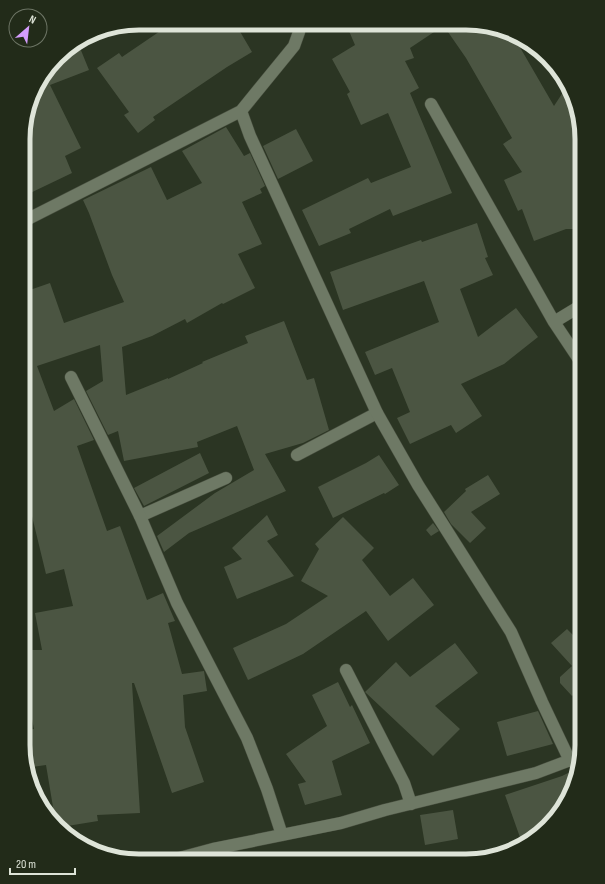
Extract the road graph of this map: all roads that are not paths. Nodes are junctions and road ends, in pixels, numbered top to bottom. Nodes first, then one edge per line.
1 (299, 30) edge
2 (431, 104) dead end
3 (241, 111) junction
4 (30, 218) edge
5 (575, 309) edge
6 (554, 322) junction
7 (575, 354) edge
8 (71, 377) dead end
9 (377, 413) junction
10 (297, 455) dead end
11 (226, 478) dead end
12 (140, 516) junction
13 (346, 670) dead end
14 (574, 757) edge
15 (575, 758) edge
16 (411, 804) junction
17 (282, 835) junction
18 (194, 854) edge

1 - 3 street
2 - 6 street
3 - 4 street
3 - 9 street
5 - 6 street
6 - 7 street
8 - 12 street
9 - 10 street
9 - 14 street
11 - 12 street
12 - 17 street
13 - 16 street
15 - 16 street
16 - 17 street
17 - 18 street

